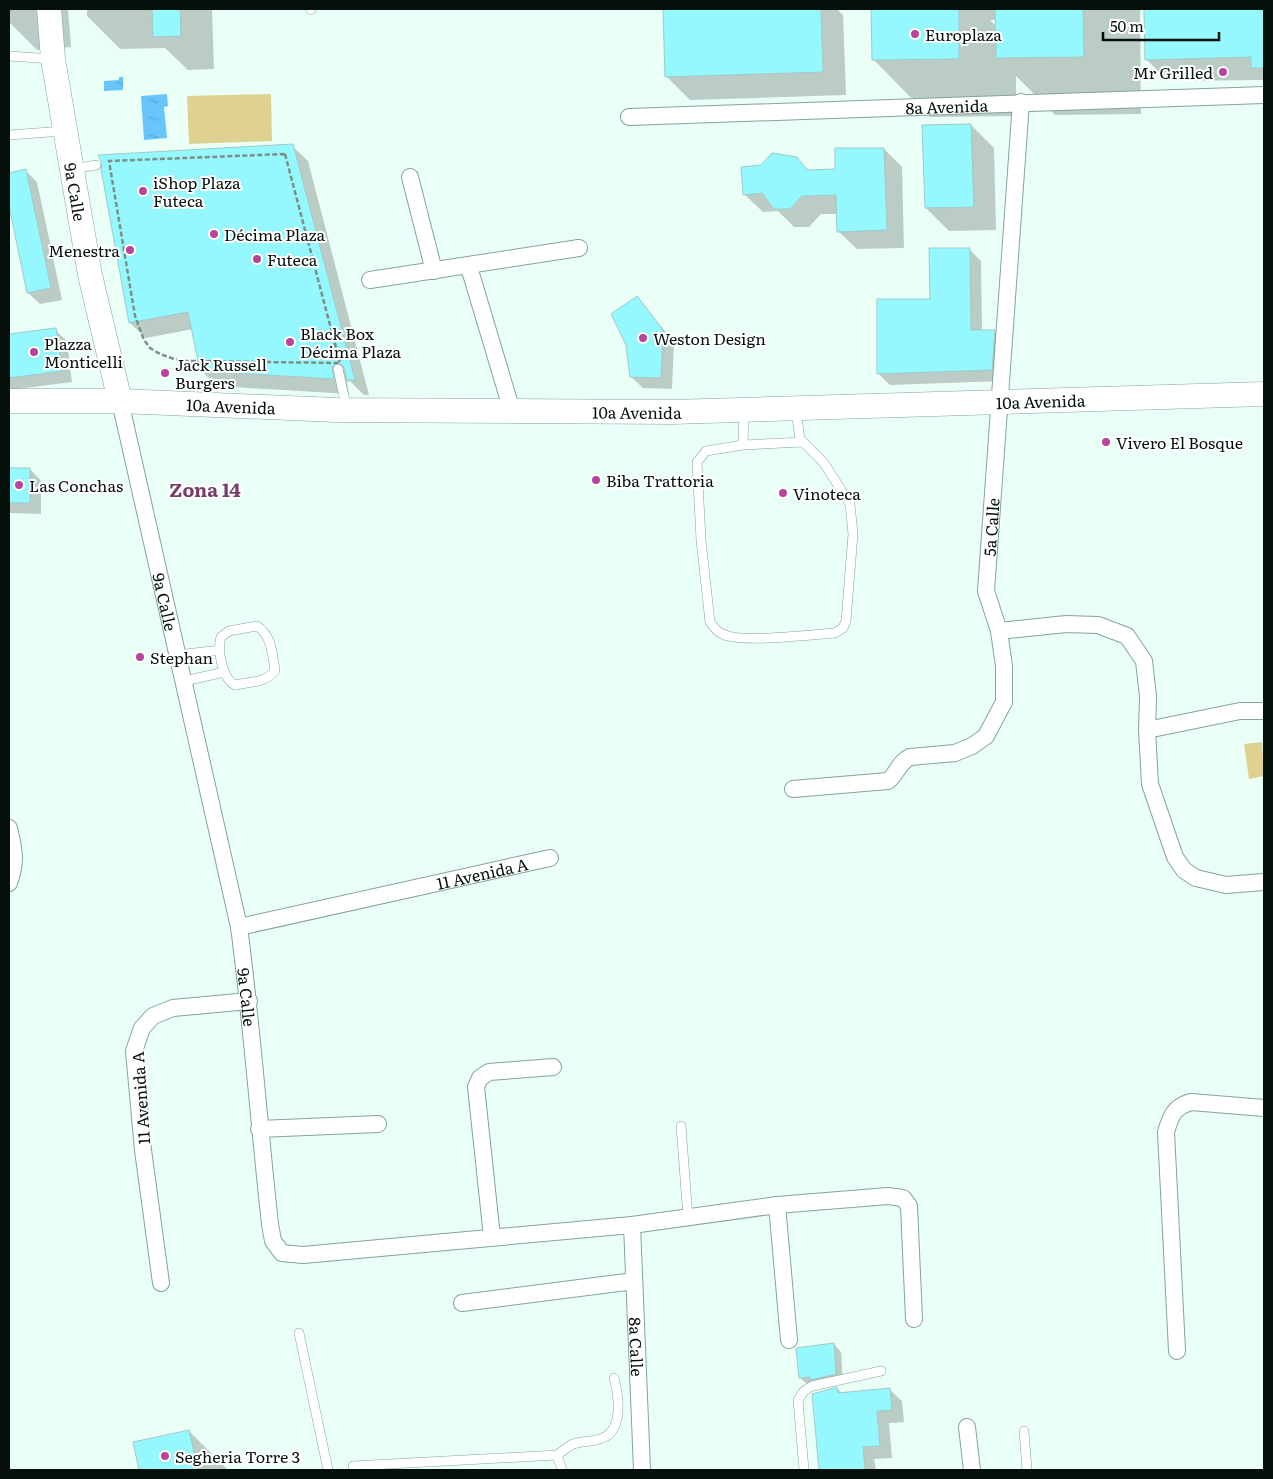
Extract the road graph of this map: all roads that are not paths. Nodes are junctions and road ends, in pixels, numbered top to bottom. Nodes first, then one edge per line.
1 (49, 9) edge
2 (9, 56) edge
3 (53, 59) junction
4 (1264, 95) edge
5 (1022, 102) junction
6 (629, 116) dead end
7 (67, 131) junction
8 (9, 135) edge
9 (96, 165) dead end
10 (73, 169) junction
11 (410, 177) dead end
12 (579, 248) dead end
13 (470, 267) junction
14 (434, 272) junction
15 (370, 280) dead end
16 (338, 369) dead end
17 (1264, 394) edge
18 (9, 401) edge
19 (120, 401) junction
20 (998, 404) junction
21 (796, 409) junction
22 (744, 410) junction
23 (512, 411) junction
24 (341, 414) junction
25 (802, 442) junction
26 (743, 445) junction
27 (999, 631) junction
28 (220, 650) junction
29 (178, 655) junction
30 (225, 672) junction
31 (184, 681) junction
32 (1264, 711) edge
33 (1147, 730) junction
34 (793, 789) dead end
35 (9, 828) edge
36 (550, 858) dead end
37 (1264, 882) edge
38 (9, 883) edge
39 (239, 927) junction
40 (249, 1001) junction
41 (553, 1067) dead end
42 (1264, 1108) edge
43 (378, 1124) dead end
44 (681, 1126) dead end
45 (259, 1129) junction
46 (777, 1205) junction
47 (688, 1218) junction
48 (632, 1225) junction
49 (492, 1237) junction
50 (634, 1281) junction
51 (161, 1283) dead end
52 (462, 1303) dead end
53 (914, 1319) dead end
54 (300, 1333) dead end
55 (790, 1340) dead end
56 (1177, 1351) dead end
57 (881, 1371) dead end
58 (614, 1378) dead end
59 (967, 1427) dead end
60 (1024, 1431) dead end
61 (557, 1455) junction
62 (353, 1466) dead end
63 (418, 1466) edge
64 (328, 1470) edge
65 (562, 1470) edge
66 (642, 1470) edge
67 (804, 1470) edge
68 (972, 1470) edge
69 (1027, 1470) edge

1 - 3 street, 9a Calle
2 - 3 lane
3 - 7 street, 9a Calle
4 - 5 street, 8a Avenida
5 - 6 street, 8a Avenida
5 - 20 street, 5a Calle
7 - 8 lane
7 - 10 street, 9a Calle
9 - 10 lane
10 - 19 street, 9a Calle
11 - 14 street
12 - 13 street
13 - 14 street
13 - 23 street
14 - 15 street
16 - 24 lane
17 - 20 street, 10a Avenida
18 - 19 street, 10a Avenida
19 - 24 street, 10a Avenida
19 - 29 street, 9a Calle
20 - 21 street, 10a Avenida
20 - 27 street, 5a Calle
21 - 22 street, 10a Avenida
21 - 25 lane
22 - 23 street, 10a Avenida
22 - 26 lane
23 - 24 street, 10a Avenida
25 - 26 lane
25 - 26 lane
27 - 33 street
27 - 34 street, 5a Calle
28 - 29 lane
28 - 30 lane
28 - 30 lane
29 - 31 street, 9a Calle
30 - 31 lane
31 - 39 street, 9a Calle
32 - 33 street
33 - 37 street
35 - 38 street
36 - 39 street, 11 Avenida A
39 - 40 street, 9a Calle
40 - 45 street, 9a Calle
40 - 51 street, 11 Avenida A
41 - 49 street
42 - 56 street
43 - 45 street
44 - 47 lane
45 - 49 street, 9a Calle
46 - 47 street
46 - 53 street
46 - 55 street
47 - 48 street
48 - 49 street
48 - 50 street, 8a Calle
50 - 52 street
50 - 66 street, 8a Calle
54 - 64 lane
57 - 67 lane
58 - 61 lane
59 - 68 street
60 - 69 lane
61 - 63 lane
61 - 65 lane
62 - 63 lane

